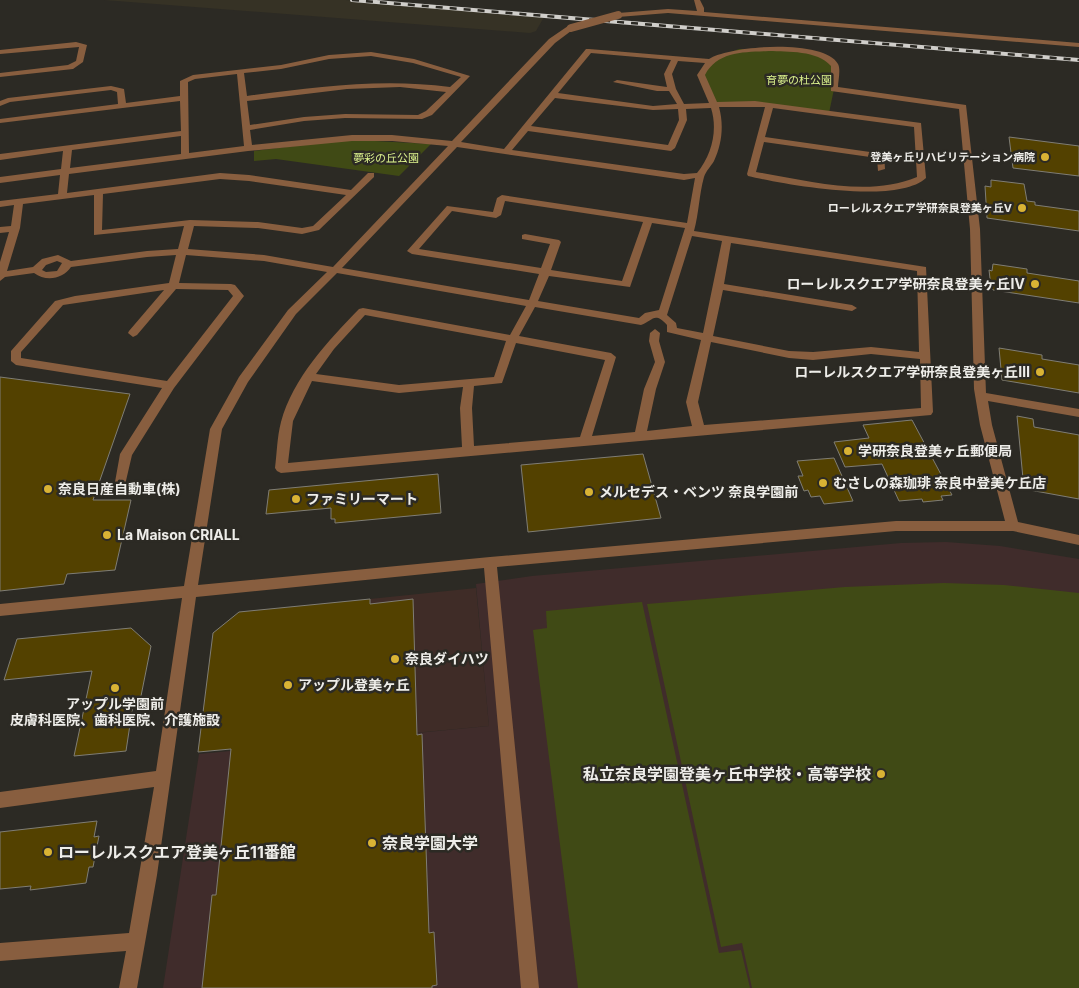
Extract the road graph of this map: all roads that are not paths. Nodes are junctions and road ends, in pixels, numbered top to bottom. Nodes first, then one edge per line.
1 (697, 0) edge
2 (700, 14) junction
3 (1079, 45) edge
4 (0, 52) edge
5 (676, 58) junction
6 (710, 61) junction
7 (240, 71) junction
8 (0, 75) edge
9 (617, 82) dead end
10 (672, 89) junction
11 (452, 90) junction
12 (552, 95) junction
13 (184, 98) junction
14 (242, 99) junction
15 (0, 104) edge
16 (122, 105) junction
17 (714, 105) junction
18 (769, 106) junction
19 (682, 107) junction
20 (0, 121) edge
21 (246, 128) junction
22 (524, 128) junction
23 (185, 133) junction
24 (761, 139) junction
25 (454, 144) junction
26 (68, 148) junction
27 (248, 148) junction
28 (506, 152) junction
29 (185, 156) junction
30 (0, 157) edge
31 (881, 169) dead end
32 (65, 172) junction
33 (371, 175) dead end
34 (700, 175) junction
35 (0, 180) edge
36 (99, 191) junction
37 (353, 193) junction
38 (62, 196) junction
39 (19, 202) junction
40 (0, 204) edge
41 (648, 220) junction
42 (190, 223) junction
43 (15, 228) junction
44 (689, 229) junction
45 (0, 230) edge
46 (526, 237) dead end
47 (726, 239) junction
48 (182, 252) junction
49 (68, 264) junction
50 (37, 270) junction
51 (335, 270) junction
52 (545, 272) junction
53 (1, 276) edge
54 (173, 286) junction
55 (719, 286) junction
56 (533, 302) junction
57 (852, 308) dead end
58 (661, 314) junction
59 (641, 322) junction
60 (671, 330) junction
61 (133, 333) dead end
62 (655, 333) junction
63 (707, 336) junction
64 (512, 340) junction
65 (924, 356) junction
66 (308, 377) junction
67 (468, 383) junction
68 (170, 385) junction
69 (981, 396) junction
70 (1079, 413) edge
71 (700, 430) junction
72 (640, 436) junction
73 (585, 441) junction
74 (468, 451) junction
75 (120, 482) dead end
76 (1013, 526) junction
77 (1079, 540) edge
78 (490, 562) junction
79 (190, 591) junction
80 (0, 610) edge
81 (163, 778) junction
82 (0, 800) edge
83 (137, 941) junction
84 (0, 952) edge
85 (128, 988) edge
86 (530, 988) edge

1 - 2 street
2 - 3 street
2 - 25 street, bridge
4 - 8 street
5 - 6 street
5 - 10 street
5 - 12 street
6 - 17 street
6 - 69 street
7 - 11 street
7 - 13 street
7 - 14 street
9 - 10 street
10 - 19 street
11 - 14 street
11 - 21 street
12 - 19 street
12 - 22 street
13 - 16 street
13 - 23 street
14 - 21 street
15 - 16 street
16 - 20 street
17 - 18 street
17 - 19 street
17 - 34 street
18 - 24 street
18 - 24 street
19 - 22 street
21 - 27 street
22 - 28 street
23 - 26 street
23 - 29 street
24 - 31 street
25 - 27 street
25 - 28 street
25 - 51 street
26 - 30 street
26 - 32 street
27 - 29 street
28 - 34 street
29 - 32 street
32 - 35 street
32 - 38 street
33 - 37 street
34 - 44 street
36 - 37 street
36 - 38 street
36 - 42 street
37 - 42 street
38 - 39 street
39 - 40 street
39 - 43 street
41 - 44 street
41 - 52 street
41 - 52 street
42 - 48 street
43 - 45 street
43 - 53 street
44 - 47 street
44 - 58 street
46 - 52 street
47 - 55 street
47 - 65 street
48 - 49 street
48 - 51 street
48 - 54 street
49 - 50 street
49 - 50 street
50 - 53 street
51 - 56 street
51 - 79 street
52 - 56 street
54 - 61 street
54 - 68 street
54 - 68 street
55 - 57 street
55 - 63 street
56 - 59 street
56 - 64 street
58 - 59 street
58 - 60 street
59 - 62 street
60 - 62 street
60 - 63 street
62 - 72 street
63 - 65 street
63 - 71 street
64 - 66 street
64 - 67 street
64 - 73 street
65 - 71 street
66 - 67 street
66 - 74 street
67 - 74 street
68 - 75 street
69 - 70 street
69 - 76 street
71 - 72 street
72 - 73 street
73 - 74 street
76 - 77 street
76 - 78 street
78 - 79 street
78 - 86 street
79 - 80 street
79 - 81 street
81 - 82 street
81 - 83 street
83 - 84 street
83 - 85 street

